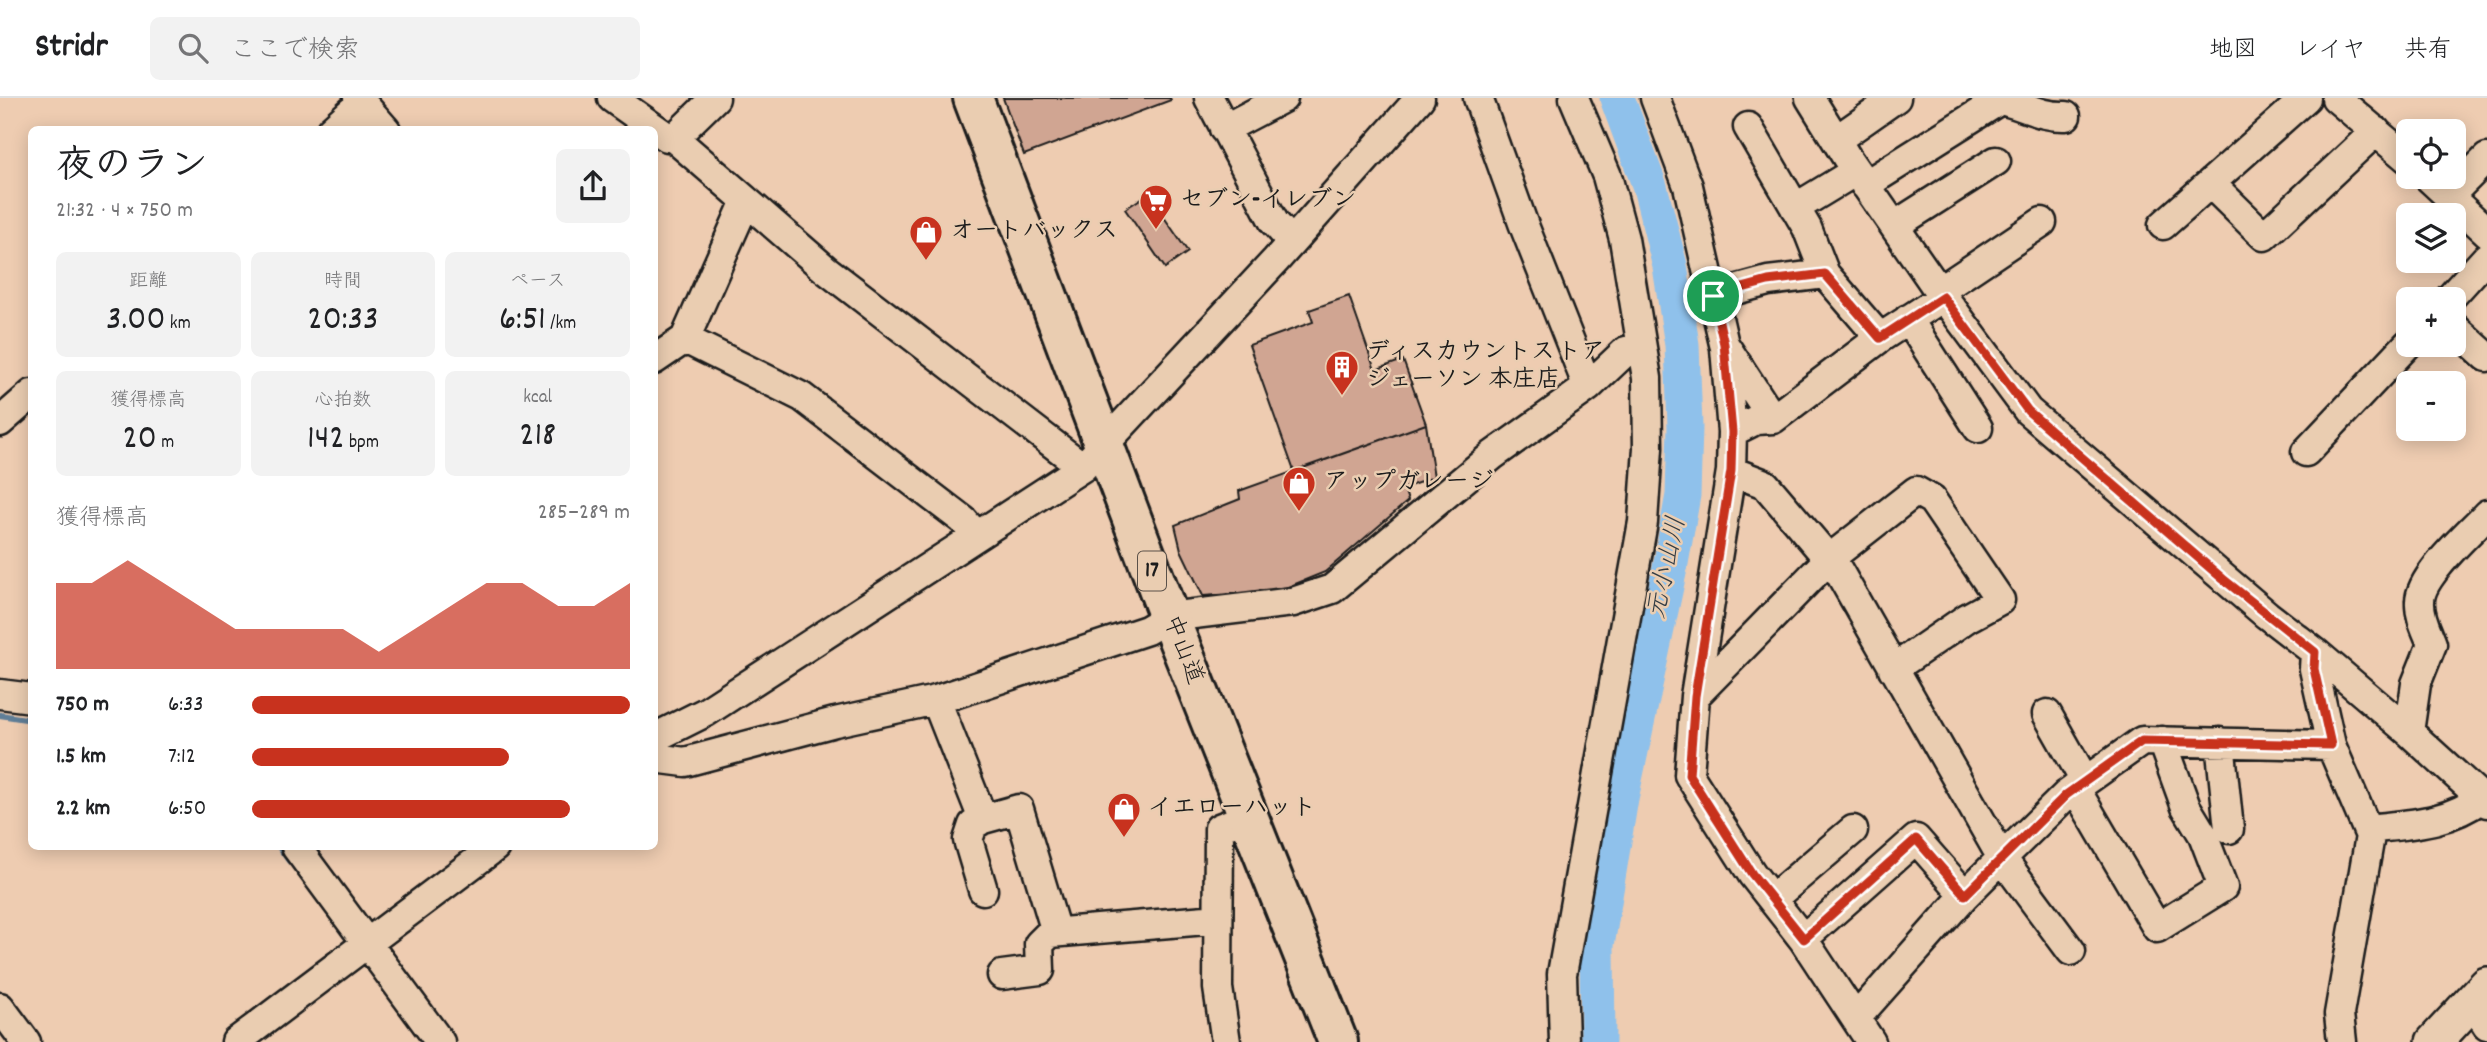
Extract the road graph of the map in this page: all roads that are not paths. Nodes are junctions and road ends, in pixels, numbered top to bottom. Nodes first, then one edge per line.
1 (611, 98) edge
2 (715, 98) edge
3 (973, 98) edge
4 (1209, 98) edge
5 (1283, 98) edge
6 (1420, 98) edge
7 (1478, 98) edge
8 (1574, 98) edge
9 (1655, 98) edge
10 (1810, 98) edge
11 (1896, 98) edge
12 (2306, 98) edge
13 (2336, 98) edge
14 (360, 100) edge
15 (2066, 116) dead end
16 (335, 126) edge
17 (383, 126) edge
18 (651, 126) edge
19 (1748, 127) dead end
20 (1224, 129) junction
21 (658, 131) edge
22 (2375, 131) junction
23 (674, 138) junction
24 (1836, 140) junction
25 (2396, 149) edge
26 (2487, 158) edge
27 (1996, 161) dead end
28 (1861, 178) junction
29 (2210, 183) junction
30 (2441, 189) edge
31 (2449, 196) junction
32 (746, 201) junction
33 (1795, 208) junction
34 (2042, 222) dead end
35 (2163, 225) dead end
36 (1894, 226) junction
37 (2487, 232) edge
38 (1292, 242) junction
39 (2487, 257) edge
40 (1825, 274) junction
41 (2460, 287) edge
42 (1941, 294) junction
43 (1713, 296) junction
44 (1908, 319) junction
45 (1880, 338) junction
46 (2466, 338) edge
47 (685, 339) junction
48 (1724, 344) junction
49 (1642, 349) junction
50 (658, 357) edge
51 (2396, 357) edge
52 (2487, 358) edge
53 (1588, 387) junction
54 (28, 398) edge
55 (1773, 419) junction
56 (0, 422) edge
57 (1978, 428) dead end
58 (1732, 432) junction
59 (2306, 452) dead end
60 (1094, 457) junction
61 (1731, 471) junction
62 (2487, 514) edge
63 (976, 535) junction
64 (1829, 559) junction
65 (1169, 617) junction
66 (2315, 652) junction
67 (1893, 669) junction
68 (0, 694) edge
69 (1695, 696) junction
70 (28, 698) edge
71 (936, 700) junction
72 (2048, 714) dead end
73 (2409, 732) junction
74 (658, 736) edge
75 (2162, 741) junction
76 (2220, 742) junction
77 (2331, 745) junction
78 (658, 759) edge
79 (2080, 785) junction
80 (2484, 801) edge
81 (1248, 817) junction
82 (983, 818) junction
83 (2229, 829) dead end
84 (1853, 830) dead end
85 (2367, 830) junction
86 (298, 850) edge
87 (491, 850) edge
88 (2002, 858) junction
89 (983, 890) dead end
90 (1965, 895) junction
91 (1772, 899) junction
92 (1218, 919) junction
93 (1056, 932) junction
94 (1804, 939) junction
95 (367, 943) junction
96 (2071, 951) dead end
97 (1002, 975) dead end
98 (2482, 1003) edge
99 (0, 1007) edge
100 (1857, 1017) junction
101 (26, 1042) edge
102 (236, 1042) edge
103 (440, 1042) edge
104 (1226, 1042) edge
105 (1338, 1042) edge
106 (1564, 1042) edge
107 (1871, 1042) edge
108 (2342, 1042) edge
109 (2434, 1042) edge

1 - 18 street
2 - 23 street
3 - 60 highway, 中山道 / 17
4 - 20 street
5 - 20 street
6 - 38 street
7 - 53 street
8 - 49 street
9 - 43 street
10 - 24 street
11 - 24 street
12 - 29 street
13 - 22 street
14 - 16 street
14 - 17 street
15 - 28 street
19 - 33 street
20 - 38 street
21 - 23 street
22 - 25 street
22 - 29 street
23 - 32 street
24 - 28 street
26 - 31 street
27 - 36 street
28 - 33 street
28 - 36 street
29 - 35 street
30 - 31 street
31 - 37 street
32 - 47 street
32 - 60 street
33 - 40 street
34 - 42 street
36 - 42 street
38 - 60 street
39 - 41 street
40 - 43 street
40 - 45 street
42 - 44 street
42 - 66 street
43 - 48 street
44 - 45 street
44 - 57 street
45 - 55 street
46 - 52 street
47 - 50 street
47 - 63 street
48 - 55 street
48 - 58 street
49 - 53 street
49 - 106 street
51 - 59 street
53 - 65 street
54 - 56 street
55 - 58 street
58 - 61 street
60 - 63 street
60 - 65 highway, 中山道 / 17
61 - 64 street
61 - 69 street
62 - 73 street
63 - 74 street
64 - 67 street
64 - 67 street
64 - 69 street
65 - 71 street
65 - 81 highway, 中山道 / 17
66 - 73 street
66 - 77 street
67 - 88 street
68 - 70 street
69 - 91 street
71 - 78 street
71 - 82 street
72 - 79 street
73 - 80 street
75 - 76 street
75 - 79 street
75 - 79 street
76 - 77 street
76 - 83 street
77 - 85 street
79 - 88 street
80 - 85 street
81 - 92 street
81 - 105 highway, 中山道 / 17
82 - 89 street
82 - 93 street
84 - 91 street
85 - 108 street
86 - 95 street
87 - 95 street
88 - 90 street
88 - 96 street
90 - 94 street
90 - 100 street
91 - 94 street
92 - 93 street
92 - 104 street
93 - 97 street
94 - 100 street
95 - 102 street
95 - 103 street
98 - 109 main road
99 - 101 street
100 - 107 street

